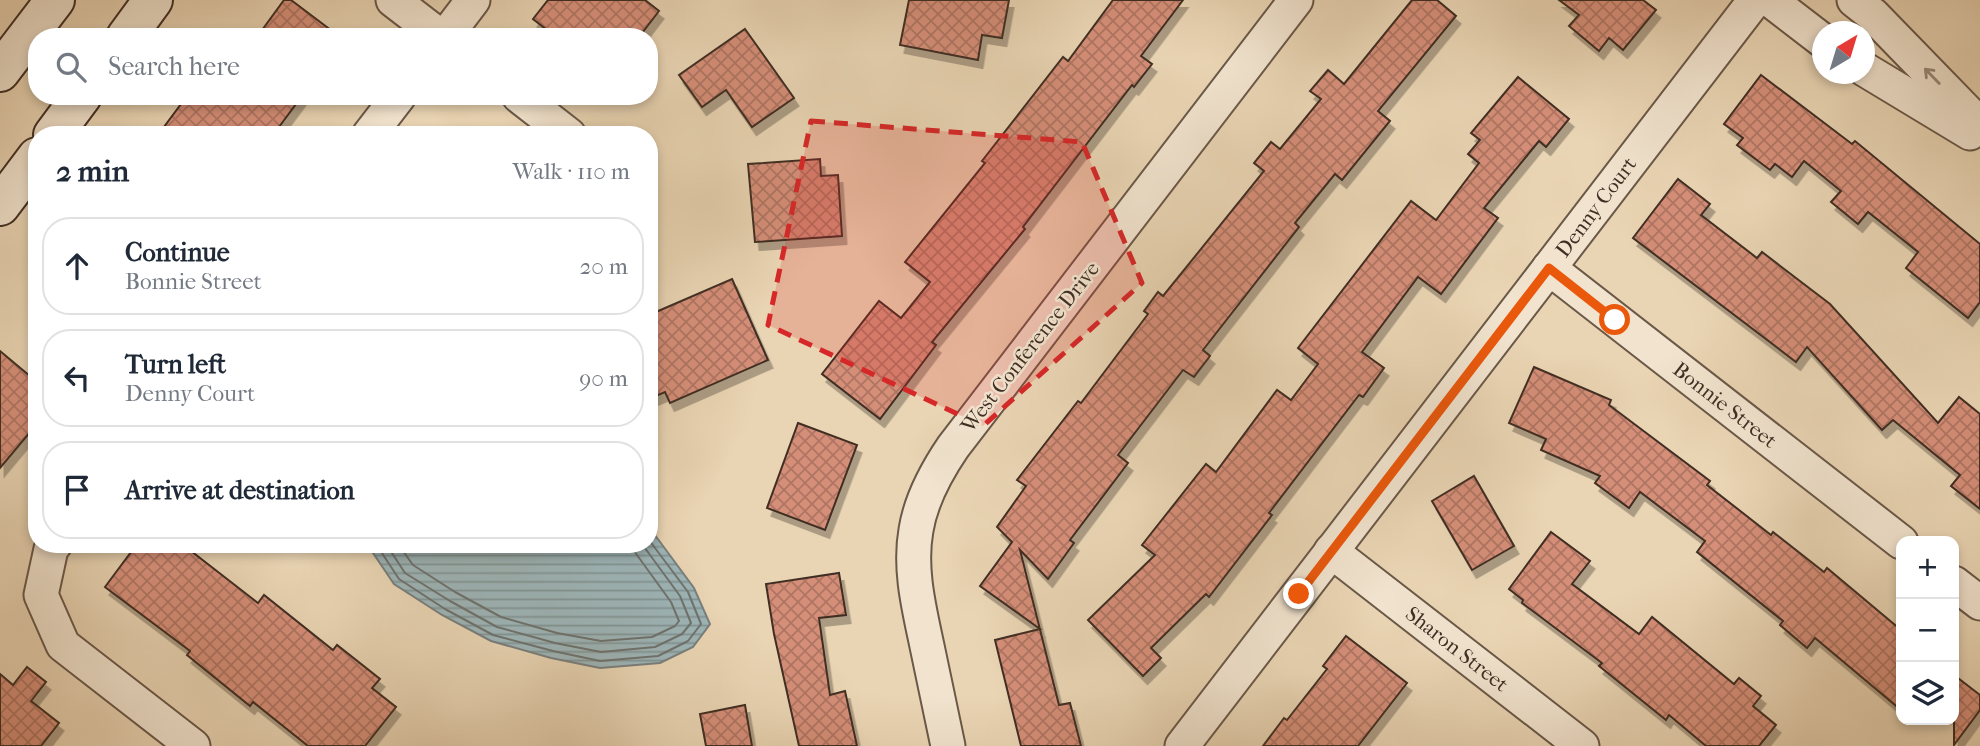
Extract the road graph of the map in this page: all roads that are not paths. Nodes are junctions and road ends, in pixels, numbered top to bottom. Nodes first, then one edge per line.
1 (55, 0) edge
2 (153, 0) edge
3 (393, 0) edge
4 (473, 0) edge
5 (1296, 0) edge
6 (1755, 0) edge
7 (1770, 0) edge
8 (1854, 0) edge
9 (34, 28) edge
10 (133, 28) edge
11 (431, 28) edge
12 (450, 28) edge
13 (1812, 32) edge
14 (28, 35) edge
15 (0, 72) edge
16 (1875, 76) edge
17 (75, 105) edge
18 (392, 105) edge
19 (531, 105) edge
20 (1980, 125) edge
21 (60, 126) edge
22 (376, 126) edge
23 (557, 126) edge
24 (1980, 138) edge
25 (28, 169) edge
26 (0, 206) edge
27 (1549, 268) junction
28 (1896, 538) edge
29 (1331, 551) junction
30 (50, 553) edge
31 (1959, 587) edge
32 (1980, 603) edge
33 (192, 746) edge
34 (947, 746) edge
35 (1182, 746) edge
36 (1582, 746) edge

1 - 9 main road
2 - 10 main road
3 - 11 street
4 - 12 street
5 - 34 street, West Conference Drive
6 - 27 street, Denny Court
7 - 13 street
20 -> 8 street
14 - 15 main road
16 - 24 street
17 - 21 main road
18 - 22 street
19 - 23 street
25 - 26 main road
27 - 28 street, Bonnie Street
27 - 29 street, Denny Court
29 - 35 street, Denny Court
29 - 36 street, Sharon Street
30 - 33 street
31 - 32 street

